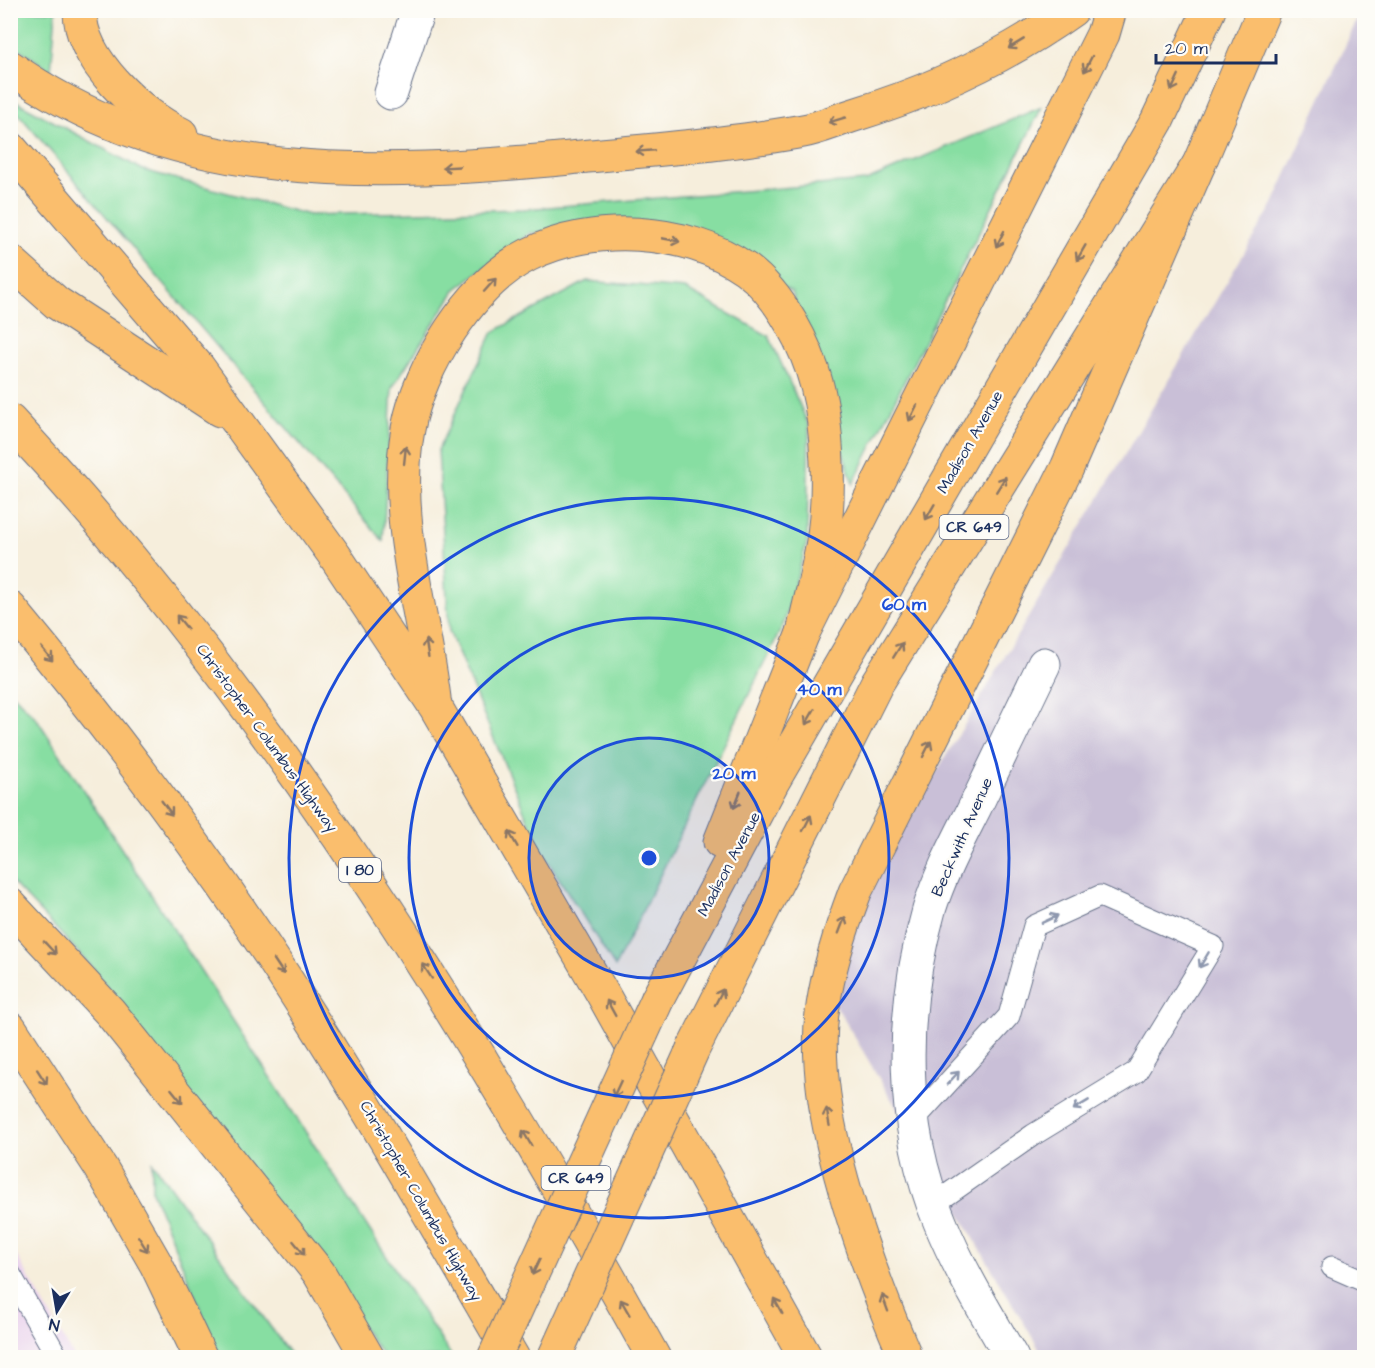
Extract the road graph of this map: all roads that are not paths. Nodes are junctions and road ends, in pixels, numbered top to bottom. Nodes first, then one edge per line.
1 (80, 10) edge
2 (418, 10) edge
3 (1110, 10) edge
4 (1209, 10) edge
5 (1264, 10) edge
6 (1069, 12) edge
7 (10, 67) edge
8 (391, 93) dead end
9 (10, 148) edge
10 (221, 153) junction
11 (1199, 164) junction
12 (10, 261) edge
13 (10, 421) edge
14 (237, 421) junction
15 (10, 608) edge
16 (803, 633) junction
17 (1044, 664) dead end
18 (435, 706) junction
19 (10, 905) edge
20 (658, 998) junction
21 (10, 1028) edge
22 (913, 1121) junction
23 (934, 1204) junction
24 (1332, 1267) dead end
25 (10, 1274) edge
26 (1365, 1281) edge
27 (58, 1358) edge
28 (201, 1358) edge
29 (368, 1358) edge
30 (494, 1358) edge
31 (513, 1358) edge
32 (554, 1358) edge
33 (654, 1358) edge
34 (806, 1358) edge
35 (906, 1358) edge
36 (1012, 1358) edge

1 - 10 main road
2 - 8 street
3 -> 16 main road
4 -> 20 main road, Madison Avenue / CR 649
5 - 11 main road, CR 649
6 -> 10 main road
7 - 10 main road
9 - 14 main road
32 -> 11 main road, CR 649, bridge
35 -> 11 main road
12 - 14 main road
33 -> 13 main road, Christopher Columbus Highway / I 80
14 - 18 main road
15 -> 31 main road, Christopher Columbus Highway
18 -> 16 main road
16 -> 20 main road
17 - 22 street, Beckwith Avenue
34 -> 18 main road
19 -> 29 main road
20 -> 30 main road, Madison Avenue / CR 649, bridge
21 -> 28 main road
22 - 23 street, Beckwith Avenue
22 -> 23 lane
23 - 36 street, Beckwith Avenue
24 - 26 lane
25 - 27 lane

